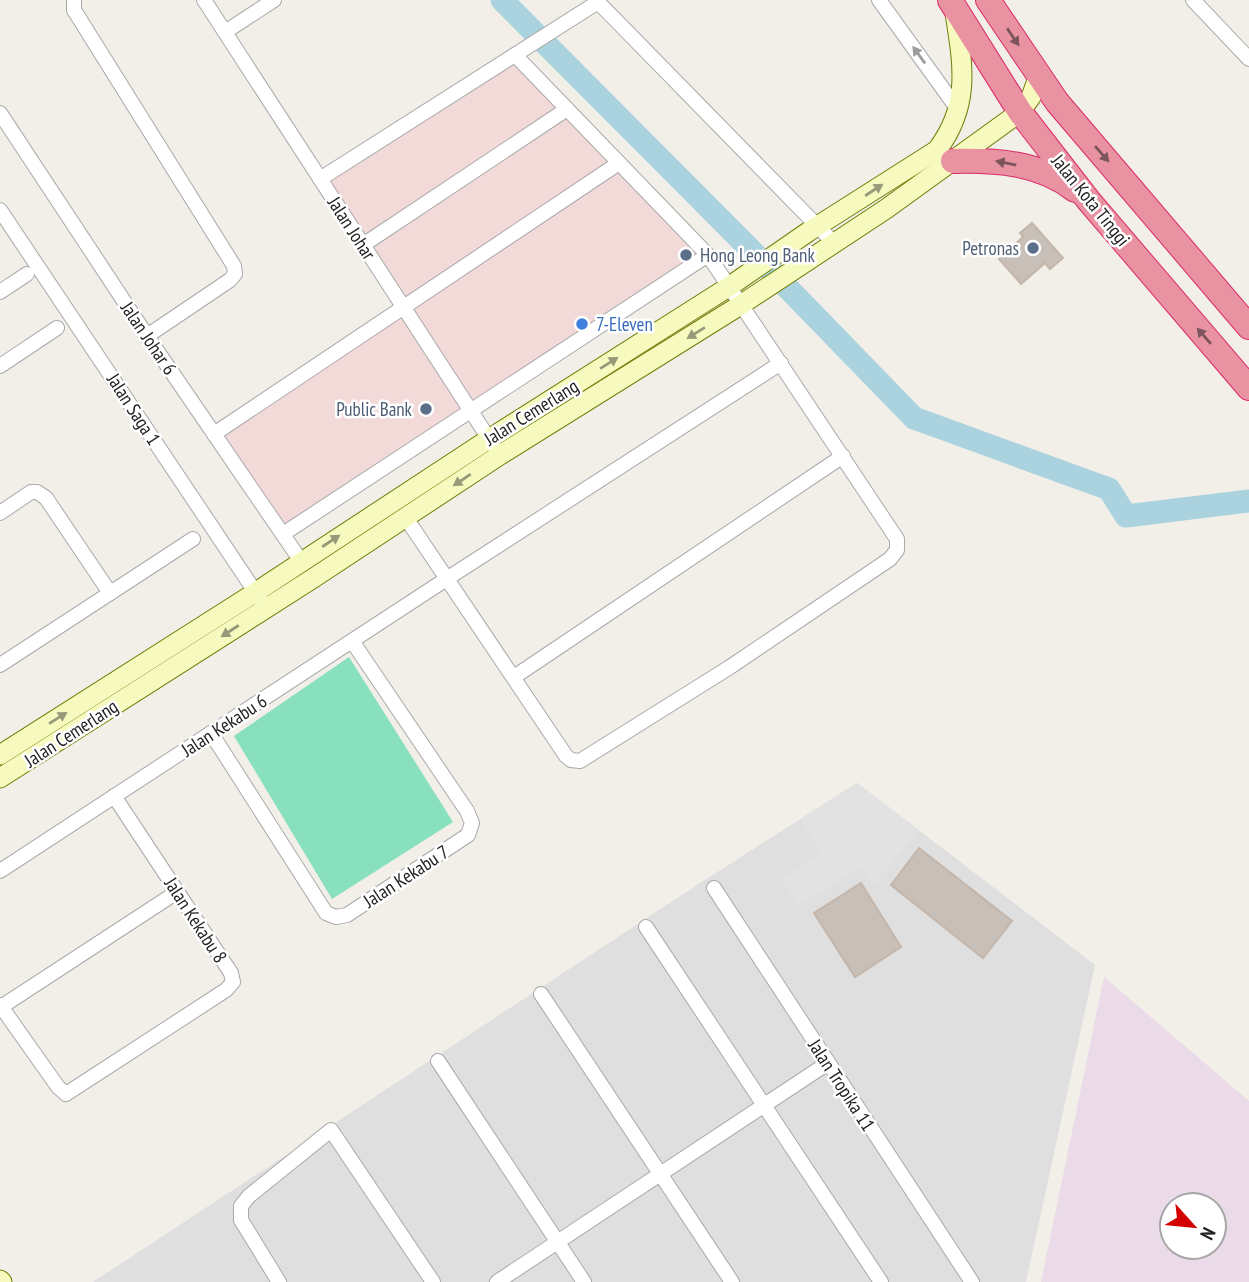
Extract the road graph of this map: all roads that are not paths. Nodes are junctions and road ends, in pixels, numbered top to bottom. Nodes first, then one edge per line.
1 (74, 0) edge
2 (204, 0) edge
3 (274, 0) edge
4 (879, 0) edge
5 (988, 0) edge
6 (1193, 0) edge
7 (597, 1) edge
8 (953, 4) edge
9 (225, 32) junction
10 (520, 52) junction
11 (1249, 60) edge
12 (1039, 75) junction
13 (567, 109) junction
14 (959, 110) junction
15 (1020, 112) junction
16 (0, 113) edge
17 (953, 161) junction
18 (619, 163) junction
19 (320, 179) junction
20 (1089, 201) junction
21 (0, 210) edge
22 (812, 230) junction
23 (363, 245) junction
24 (828, 247) junction
25 (708, 255) junction
26 (27, 274) dead end
27 (735, 283) junction
28 (0, 292) edge
29 (748, 301) junction
30 (405, 309) junction
31 (1249, 327) edge
32 (57, 328) dead end
33 (147, 336) junction
34 (781, 363) junction
35 (0, 366) edge
36 (1249, 388) edge
37 (471, 411) junction
38 (214, 434) junction
39 (495, 447) junction
40 (843, 456) junction
41 (0, 513) edge
42 (406, 518) junction
43 (283, 534) junction
44 (193, 539) dead end
45 (301, 561) junction
46 (448, 578) junction
47 (110, 593) junction
48 (261, 600) junction
49 (352, 641) junction
50 (0, 665) edge
51 (514, 677) junction
52 (211, 733) junction
53 (0, 755) edge
54 (0, 778) edge
55 (114, 796) junction
56 (0, 871) edge
57 (714, 888) dead end
58 (177, 892) junction
59 (646, 927) dead end
60 (541, 994) dead end
61 (1, 1006) edge
62 (438, 1061) dead end
63 (828, 1063) junction
64 (764, 1105) junction
65 (660, 1174) junction
66 (558, 1242) junction
67 (279, 1282) edge
68 (432, 1282) edge
69 (497, 1282) edge
70 (584, 1282) edge
71 (732, 1282) edge
72 (881, 1282) edge
73 (972, 1282) edge

1 - 33 street
2 - 9 street, Jalan Johar
3 - 9 street
14 -> 4 street
5 -> 12 highway, Jalan Kota Tinggi
6 - 11 street
7 - 10 street
7 - 22 street
8 - 14 main road, Jalan Cemerlang
8 - 15 highway, Jalan Kota Tinggi
9 - 19 street, Jalan Johar
10 - 13 street
10 - 19 street
12 - 15 main road, Jalan Cemerlang
12 -> 31 highway, Jalan Kota Tinggi
13 - 18 street
13 - 23 street
22 -> 14 main road, Jalan Cemerlang
15 - 17 main road, Jalan Cemerlang
15 - 20 highway, Jalan Kota Tinggi
16 - 33 street, Jalan Johar 6
20 -> 17 highway
17 - 24 main road, Jalan Cemerlang
18 - 25 street
18 - 30 street
19 - 23 street, Jalan Johar
36 -> 20 highway, Jalan Kota Tinggi
21 - 48 street, Jalan Saga 1
22 - 24 street
22 - 27 main road, Jalan Cemerlang
23 - 30 street, Jalan Johar
24 - 29 main road, Jalan Cemerlang
25 - 27 street
25 - 37 street
26 - 28 street
27 - 29 street
39 -> 27 main road, Jalan Cemerlang
29 - 34 street
29 -> 39 main road, Jalan Cemerlang
30 - 37 street, Jalan Johar
30 - 38 street
32 - 35 street
33 - 38 street, Jalan Johar 6
34 - 40 street
34 - 46 street, Jalan Kekabu 6
37 - 39 street, Jalan Johar
37 - 43 street
38 - 43 street, Jalan Johar 6
39 -> 42 main road, Jalan Cemerlang
45 -> 39 main road, Jalan Cemerlang
40 - 51 street
40 - 51 street
41 - 47 street
42 - 46 street
42 - 48 main road, Jalan Cemerlang
43 - 45 street, Jalan Johar 6
44 - 47 street
45 - 48 main road, Jalan Cemerlang
46 - 49 street, Jalan Kekabu 6
46 - 51 street
47 - 50 street
53 -> 48 main road, Jalan Cemerlang
48 -> 54 main road, Jalan Cemerlang
49 - 52 street, Jalan Kekabu 6
49 - 52 street, Jalan Kekabu 7
52 - 55 street, Jalan Kekabu 6
55 - 56 street, Jalan Kekabu 6
55 - 58 street, Jalan Kekabu 8
57 - 63 street, Jalan Tropika 11
58 - 61 street
58 - 61 street, Jalan Kekabu 8
59 - 64 street
60 - 65 street
62 - 66 street
63 - 64 street
63 - 73 street, Jalan Tropika 11
64 - 65 street
64 - 72 street
65 - 66 street
65 - 71 street
66 - 69 street
66 - 70 street
67 - 68 street

